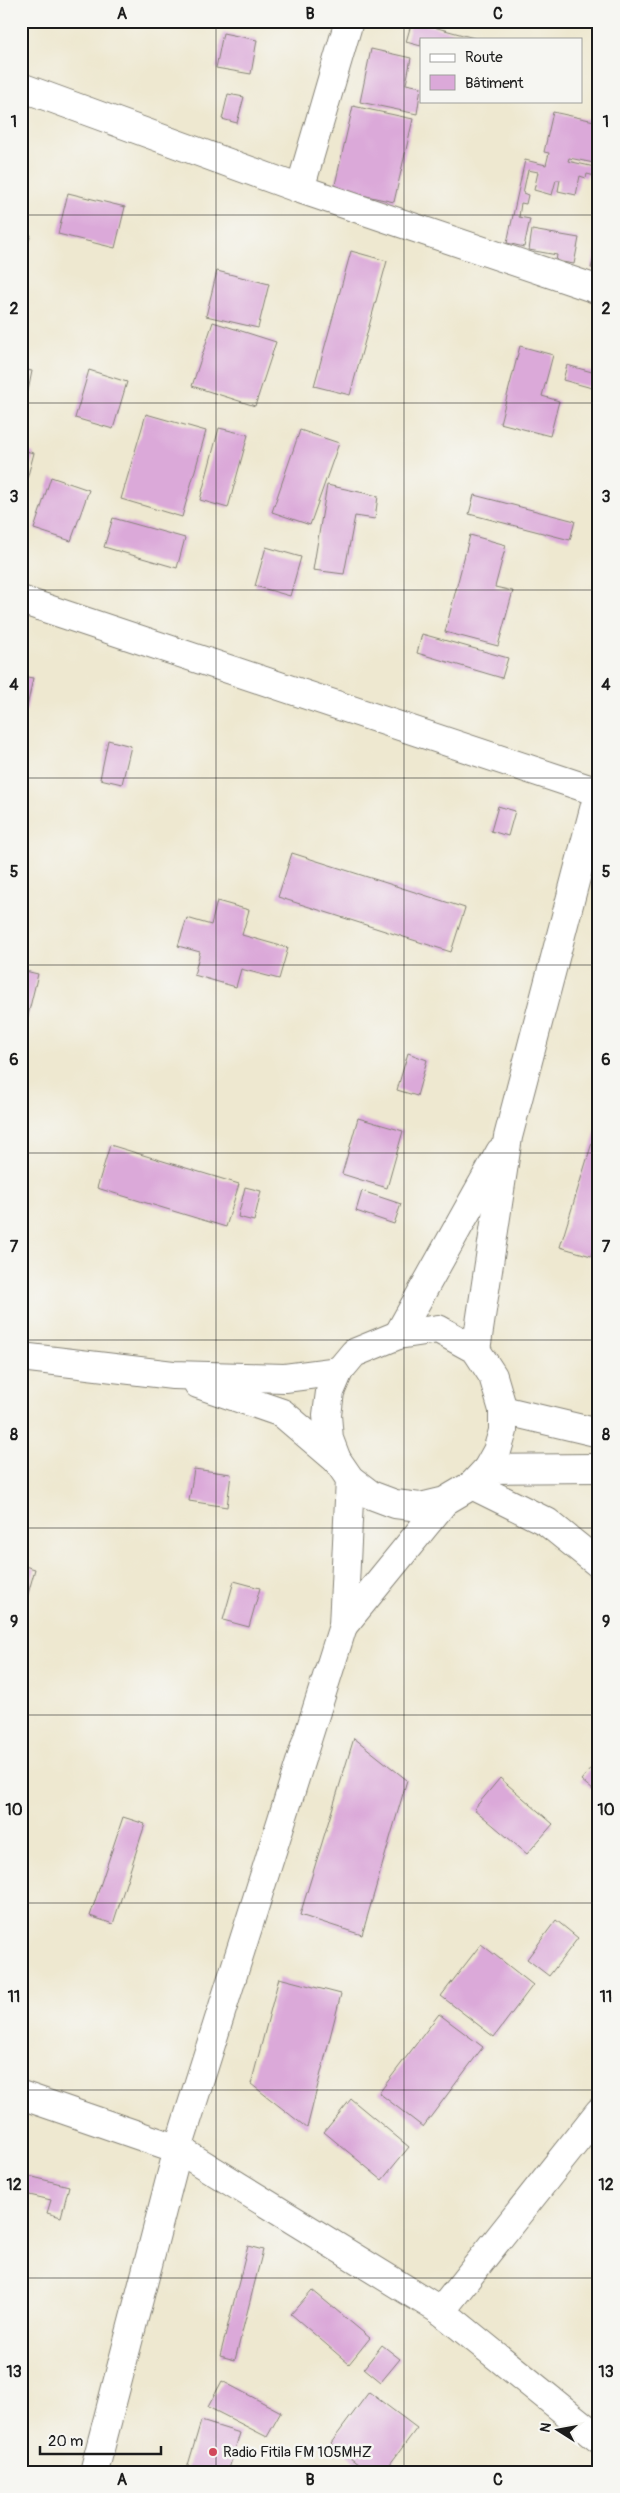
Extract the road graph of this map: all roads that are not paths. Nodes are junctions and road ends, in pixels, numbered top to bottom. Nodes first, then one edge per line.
1 (349, 21) edge
2 (21, 87) edge
3 (300, 189) junction
4 (599, 290) edge
5 (21, 600) edge
6 (598, 791) edge
7 (508, 1137) junction
8 (398, 1334) junction
9 (476, 1350) junction
10 (21, 1358) edge
11 (339, 1371) junction
12 (173, 1375) junction
13 (503, 1410) junction
14 (599, 1433) edge
15 (599, 1468) edge
16 (344, 1469) junction
17 (480, 1477) junction
18 (445, 1501) junction
19 (599, 1564) edge
20 (343, 1626) junction
21 (21, 2094) edge
22 (599, 2112) edge
23 (178, 2149) junction
24 (441, 2311) junction
25 (599, 2440) edge
26 (99, 2469) edge

1 - 3 street
2 - 3 street
3 - 4 street
5 - 6 street
6 - 7 street
7 - 8 street
7 - 9 street
8 - 9 street
8 - 11 street
9 - 13 street
10 - 12 street
11 - 12 street
11 - 16 street
12 - 16 street
13 - 14 street
13 - 17 street
15 - 17 street
16 - 18 street
16 - 20 street
17 - 18 street
17 - 19 street
18 - 20 street
20 - 23 street
21 - 23 street
22 - 24 street
23 - 24 street
23 - 26 street
24 - 25 street

